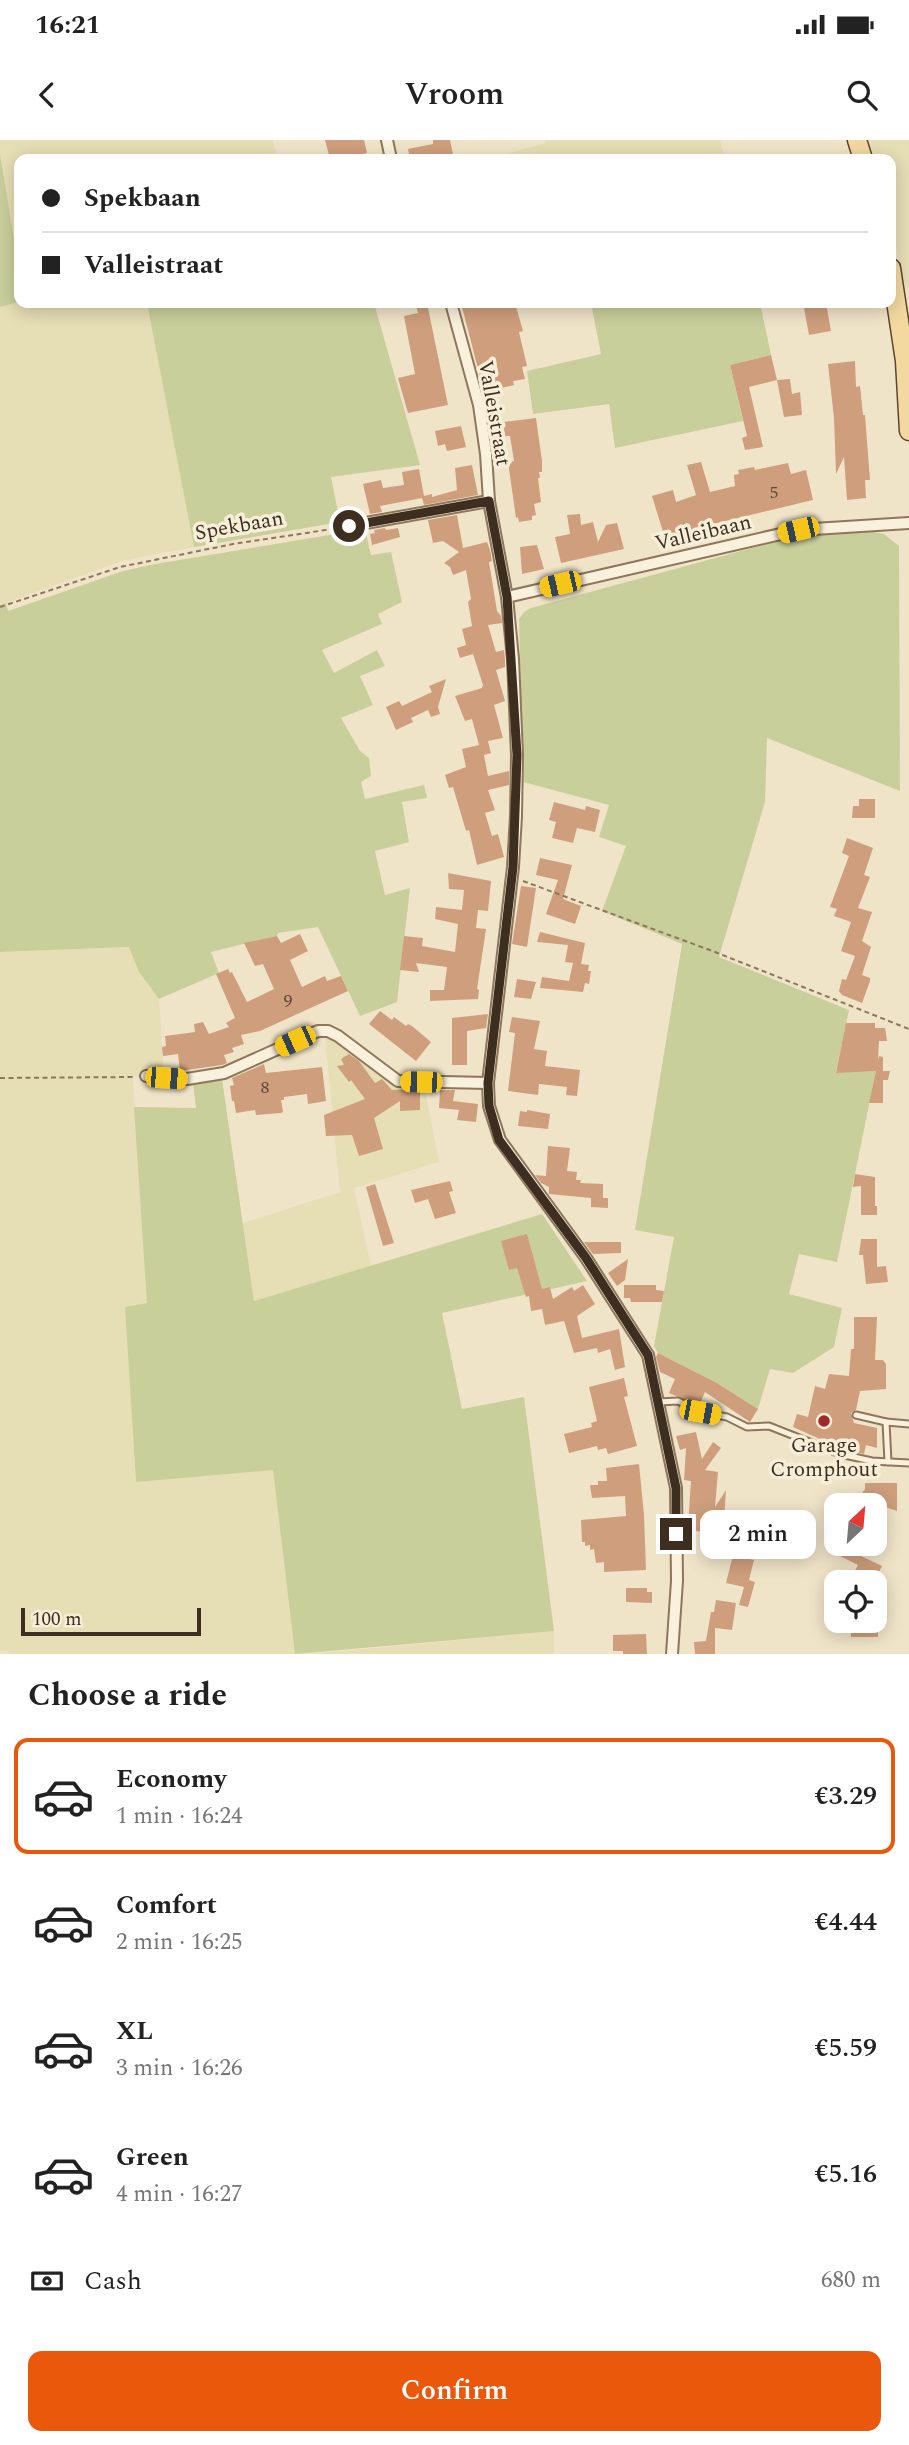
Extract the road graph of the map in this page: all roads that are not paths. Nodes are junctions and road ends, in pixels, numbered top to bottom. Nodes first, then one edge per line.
1 (896, 285) edge
2 (452, 308) edge
3 (904, 313) edge
4 (909, 431) edge
5 (489, 501) junction
6 (909, 523) edge
7 (349, 526) road end
8 (507, 597) junction
9 (146, 1076) road end
10 (488, 1083) junction
11 (658, 1402) junction
12 (856, 1415) dead end
13 (886, 1422) junction
14 (909, 1424) edge
15 (888, 1462) junction
16 (909, 1463) edge
17 (672, 1654) edge

1 - 3 main road
2 - 5 street, Valleistraat
3 - 4 main road
5 - 7 street
5 - 8 street, Valleistraat
6 - 8 street, Valleibaan
8 - 10 street, Valleistraat
9 - 10 street
10 - 11 street, Valleistraat
11 - 15 lane
11 - 17 street, Valleistraat
12 - 13 lane
13 - 14 lane
13 - 15 lane
15 - 16 lane

